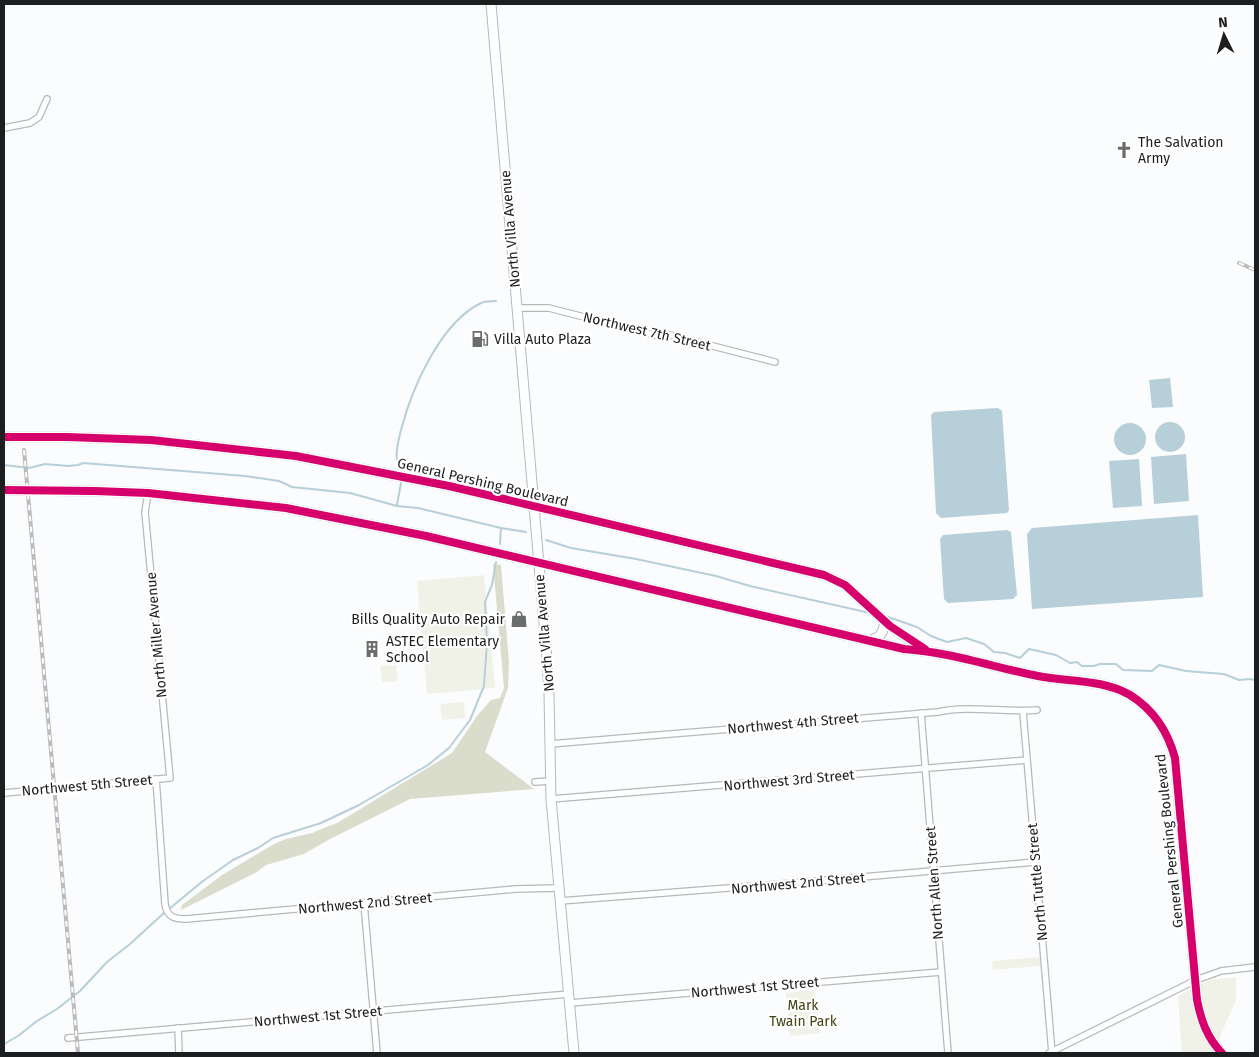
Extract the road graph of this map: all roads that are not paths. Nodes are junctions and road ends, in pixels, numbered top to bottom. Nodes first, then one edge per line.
1 (491, 4) edge
2 (47, 99) dead end
3 (4, 128) edge
4 (517, 308) junction
5 (775, 362) dead end
6 (4, 437) edge
7 (4, 490) edge
8 (148, 493) junction
9 (534, 506) junction
10 (538, 562) junction
11 (885, 621) junction
12 (871, 640) junction
13 (927, 650) junction
14 (1037, 710) dead end
15 (1023, 712) junction
16 (920, 713) junction
17 (550, 744) junction
18 (1027, 760) junction
19 (925, 768) junction
20 (170, 778) joint
21 (156, 779) junction
22 (550, 781) junction
23 (535, 782) dead end
24 (4, 793) edge
25 (551, 799) junction
26 (1036, 862) junction
27 (933, 871) junction
28 (559, 888) junction
29 (560, 901) junction
30 (364, 903) junction
31 (1255, 967) edge
32 (941, 972) junction
33 (1196, 980) junction
34 (569, 998) junction
35 (374, 1011) junction
36 (178, 1028) junction
37 (68, 1038) dead end
38 (180, 1053) edge
39 (377, 1053) edge
40 (574, 1053) edge
41 (948, 1053) edge
42 (1050, 1053) edge
43 (1222, 1053) edge

1 - 4 main road, North Villa Avenue
2 - 3 street
4 - 5 street, Northwest 7th Street
4 - 9 main road, North Villa Avenue
6 - 9 main road, General Pershing Boulevard
7 - 8 main road, General Pershing Boulevard
8 - 10 main road, General Pershing Boulevard
8 - 20 street, North Miller Avenue
9 - 10 main road, North Villa Avenue
9 - 11 main road, General Pershing Boulevard
10 - 12 main road, General Pershing Boulevard
10 - 17 main road, North Villa Avenue
11 - 12 main road
11 - 13 main road, General Pershing Boulevard
12 - 13 main road, General Pershing Boulevard
13 - 33 main road, General Pershing Boulevard
14 - 15 street, Northwest 4th Street
15 - 16 street, Northwest 4th Street
15 - 18 street, North Tuttle Street
16 - 17 street, Northwest 4th Street
16 - 19 street, North Allen Street
17 - 22 main road, North Villa Avenue
18 - 19 street, Northwest 3rd Street
18 - 26 street, North Tuttle Street
19 - 25 street, Northwest 3rd Street
19 - 27 street, North Allen Street
20 - 21 street, Northwest 5th Street
21 - 24 street, Northwest 5th Street
21 - 30 street, Northwest 2nd Street
22 - 23 street
22 - 25 main road, North Villa Avenue
25 - 28 main road, North Villa Avenue
26 - 27 street, Northwest 2nd Street
26 - 42 street, North Tuttle Street
27 - 29 street, Northwest 2nd Street
27 - 32 street, North Allen Street
28 - 29 main road, North Villa Avenue
28 - 30 street, Northwest 2nd Street
29 - 34 main road, North Villa Avenue
30 - 35 street
31 - 33 street
32 - 34 street, Northwest 1st Street
32 - 41 street, North Allen Street
33 - 42 street
33 - 43 main road, General Pershing Boulevard
34 - 35 street, Northwest 1st Street
34 - 40 main road, North Villa Avenue
35 - 36 street, Northwest 1st Street
35 - 39 street
36 - 37 street, Northwest 1st Street
36 - 38 street

